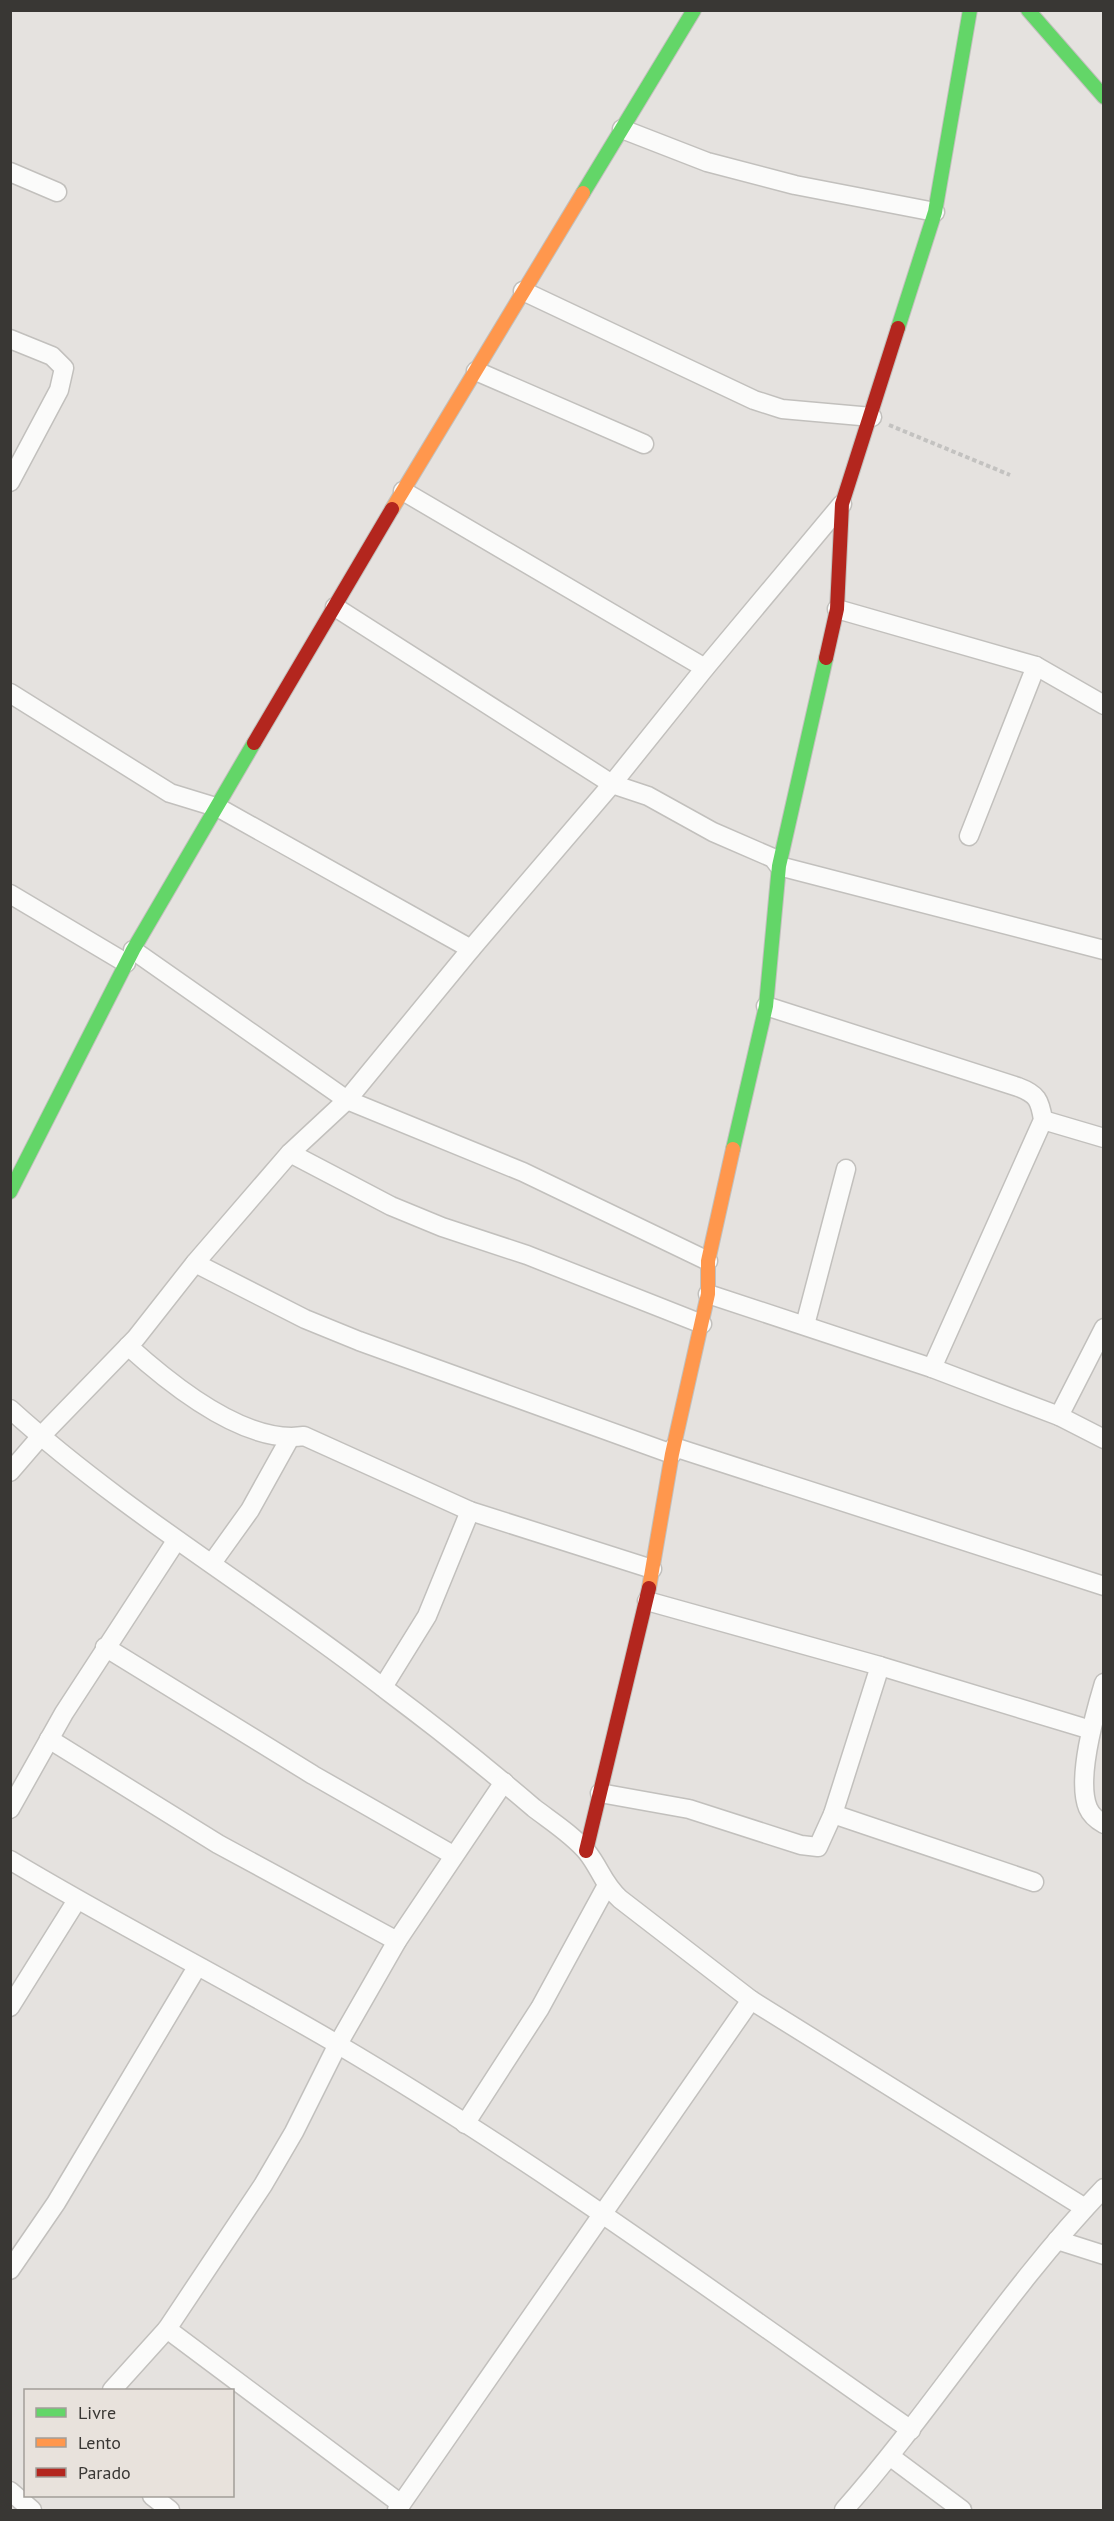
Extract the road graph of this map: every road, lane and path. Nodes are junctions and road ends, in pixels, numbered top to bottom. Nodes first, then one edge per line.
1 (694, 10) edge
2 (970, 10) edge
3 (1028, 10) edge
4 (1104, 97) edge
5 (622, 129) junction
6 (10, 172) edge
7 (57, 192) dead end
8 (935, 212) junction
9 (524, 291) junction
10 (10, 339) edge
11 (476, 370) junction
12 (872, 417) junction
13 (644, 444) dead end
14 (1011, 476) dead end
15 (10, 482) edge
16 (403, 491) junction
17 (842, 504) junction
18 (335, 608) junction
19 (837, 609) junction
20 (1036, 666) junction
21 (705, 668) junction
22 (10, 693) edge
23 (1104, 705) edge
24 (612, 784) junction
25 (219, 808) junction
26 (969, 836) dead end
27 (779, 866) junction
28 (10, 894) edge
29 (471, 949) junction
30 (1104, 950) edge
31 (130, 957) junction
32 (766, 1006) junction
33 (348, 1100) junction
34 (1043, 1120) junction
35 (1104, 1138) edge
36 (290, 1153) junction
37 (846, 1169) dead end
38 (10, 1192) edge
39 (708, 1261) junction
40 (195, 1263) junction
41 (708, 1294) junction
42 (702, 1324) junction
43 (805, 1325) junction
44 (1104, 1328) edge
45 (128, 1346) junction
46 (932, 1368) junction
47 (10, 1409) edge
48 (1059, 1416) junction
49 (41, 1436) junction
50 (290, 1438) junction
51 (1104, 1439) edge
52 (673, 1451) junction
53 (10, 1472) edge
54 (470, 1511) junction
55 (176, 1541) junction
56 (212, 1563) junction
57 (652, 1569) junction
58 (1104, 1586) edge
59 (647, 1601) junction
60 (105, 1647) junction
61 (880, 1666) junction
62 (1104, 1683) edge
63 (383, 1687) junction
64 (1090, 1730) junction
65 (48, 1739) junction
66 (504, 1782) junction
67 (600, 1793) junction
68 (10, 1809) edge
69 (833, 1814) junction
70 (1104, 1824) edge
71 (586, 1851) junction
72 (453, 1855) junction
73 (10, 1860) edge
74 (1034, 1882) dead end
75 (606, 1887) junction
76 (77, 1900) junction
77 (397, 1941) junction
78 (197, 1966) junction
79 (751, 2000) junction
80 (10, 2007) edge
81 (338, 2044) junction
82 (465, 2124) junction
83 (1104, 2188) edge
84 (1085, 2208) junction
85 (602, 2214) junction
86 (1057, 2240) junction
87 (1104, 2255) edge
88 (10, 2270) edge
89 (167, 2329) junction
90 (114, 2389) edge
91 (911, 2430) junction
92 (891, 2457) junction
93 (153, 2497) edge
94 (399, 2507) edge
95 (170, 2511) edge
96 (844, 2511) edge
97 (962, 2511) edge

1 - 5 street
2 - 8 street
3 - 4 street
5 - 8 street
5 - 9 street
6 - 7 street
8 - 12 street
9 - 11 street
9 - 12 street
10 - 15 street
11 - 13 street
11 - 16 street
12 - 14 path
12 - 17 street
16 - 18 street
16 - 21 street
17 - 19 street
17 - 21 street
18 - 24 street
18 - 25 street
19 - 20 street
19 - 27 street
20 - 23 street
20 - 26 street
21 - 24 street
22 - 25 street
24 - 27 street
24 - 29 street
25 - 29 street
25 - 31 street
27 - 30 street
27 - 32 street
28 - 31 street
29 - 33 street
31 - 33 street
31 - 38 street
32 - 34 street
32 - 39 street
33 - 36 street
33 - 39 street
34 - 35 street
34 - 46 street
36 - 40 street
36 - 42 street
37 - 43 street
39 - 41 street
40 - 45 street
40 - 52 street
41 - 42 street
41 - 43 street
42 - 52 street
43 - 46 street
44 - 48 street
45 - 49 street
45 - 50 street
46 - 48 street
47 - 49 street
48 - 51 street
49 - 53 street
49 - 55 street
50 - 54 street
50 - 56 street
52 - 57 street
52 - 58 street
54 - 57 street
54 - 63 street
55 - 56 street
55 - 60 street
56 - 63 street
57 - 59 street
59 - 61 street
59 - 67 street
60 - 65 street
60 - 72 street
61 - 64 street
61 - 69 street
62 - 64 street
63 - 66 street
64 - 70 street
65 - 68 street
65 - 77 street
66 - 71 street
66 - 72 street
67 - 69 street
67 - 71 street
69 - 74 street
71 - 75 street
72 - 77 street
73 - 76 street
75 - 79 street
75 - 82 street
76 - 78 street
76 - 80 street
77 - 81 street
78 - 81 street
78 - 88 street
79 - 84 street
79 - 85 street
81 - 82 street
81 - 89 street
82 - 85 street
83 - 84 street
84 - 86 street
85 - 91 street
85 - 94 street
86 - 87 street
86 - 91 street
89 - 90 street
89 - 94 street
91 - 92 street
92 - 96 street
92 - 97 street
93 - 95 street

